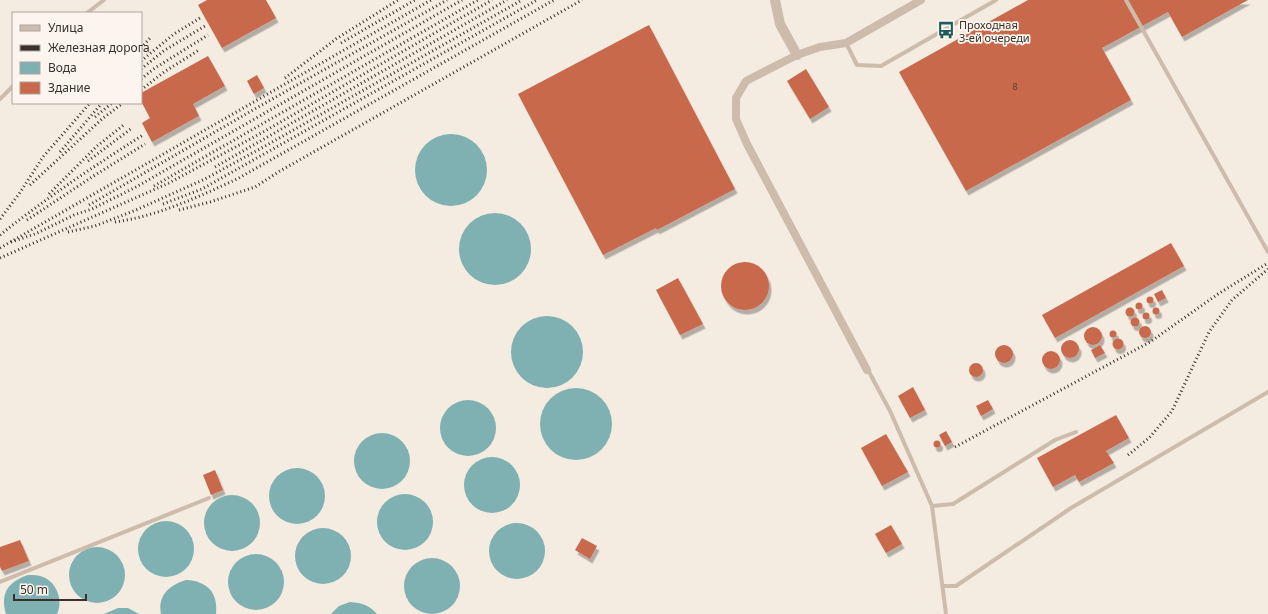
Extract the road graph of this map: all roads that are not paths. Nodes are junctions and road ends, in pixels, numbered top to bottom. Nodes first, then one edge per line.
1 (104, 0) edge
2 (775, 0) edge
3 (921, 0) edge
4 (996, 0) edge
5 (1126, 0) edge
6 (88, 12) edge
7 (846, 43) junction
8 (797, 55) junction
9 (12, 87) edge
10 (0, 99) edge
11 (1268, 252) edge
12 (867, 370) joint
13 (1268, 392) edge
14 (1076, 432) dead end
15 (209, 498) dead end
16 (932, 506) junction
17 (0, 582) edge
18 (943, 586) junction
19 (946, 614) edge

1 - 6 lane
2 - 8 street
3 - 7 street
4 - 7 lane
5 - 11 lane
7 - 8 street
8 - 12 street
9 - 10 lane
12 - 16 lane
13 - 18 lane
14 - 16 lane
15 - 17 lane
16 - 18 lane
18 - 19 lane

